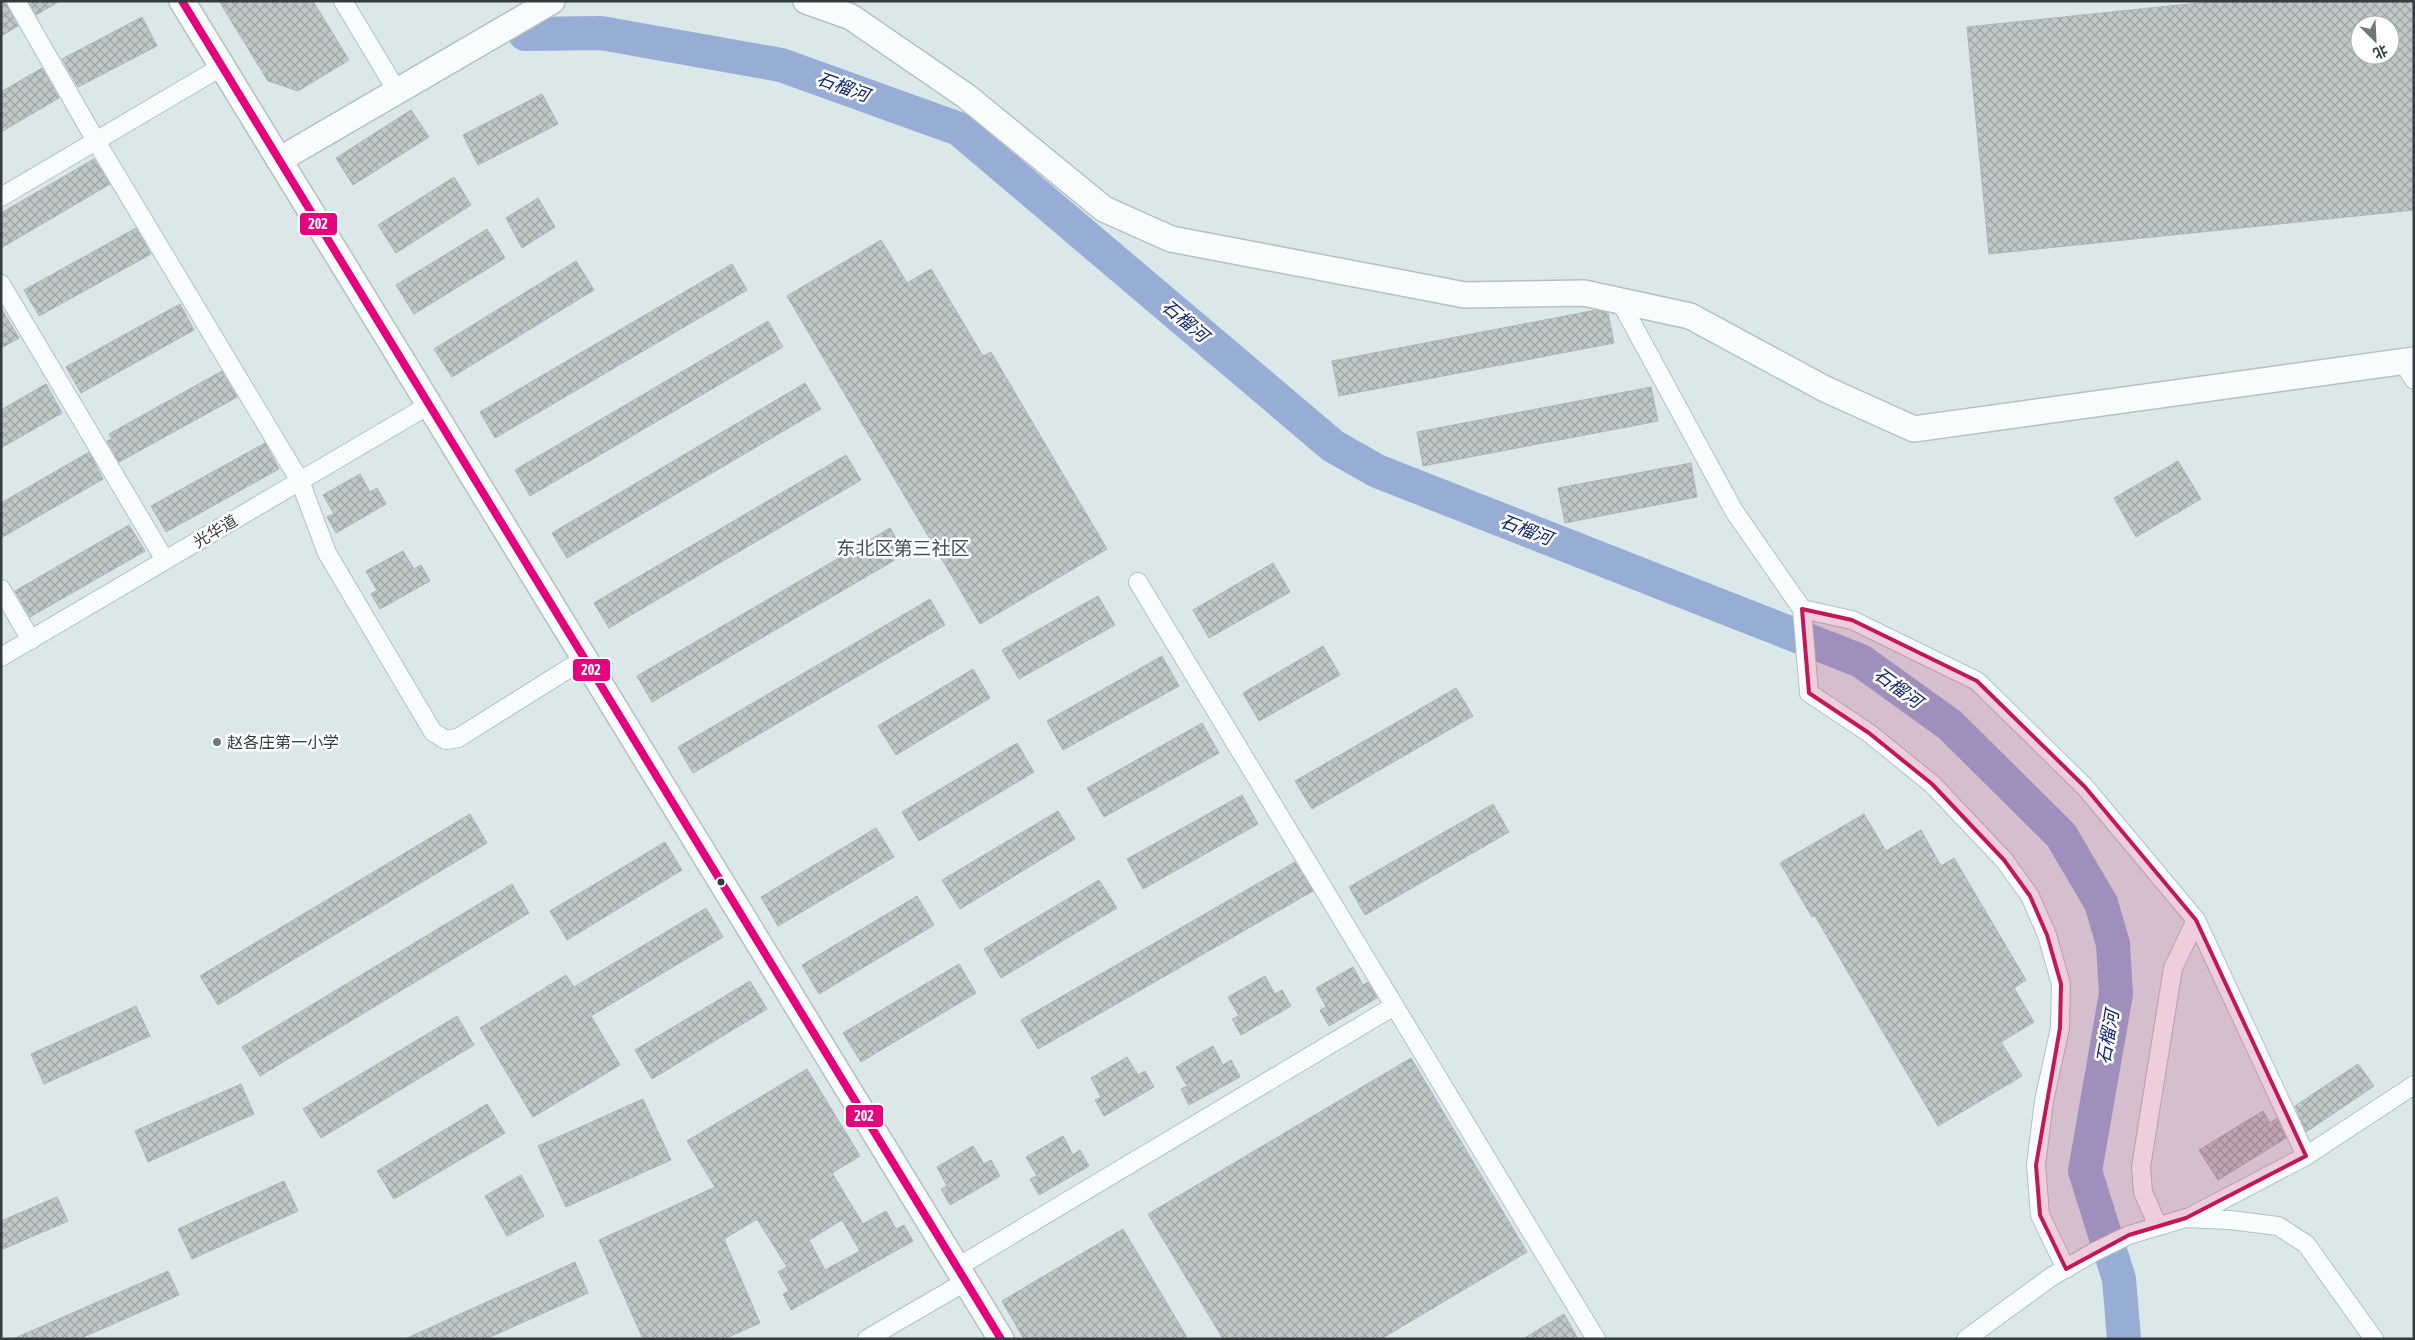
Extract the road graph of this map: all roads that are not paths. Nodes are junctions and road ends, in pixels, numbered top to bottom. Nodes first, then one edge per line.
1 (16, 1) edge
2 (182, 1) edge
3 (343, 1) edge
4 (806, 1) edge
5 (539, 4) edge
6 (221, 67) junction
7 (397, 91) junction
8 (96, 141) junction
9 (279, 160) junction
10 (1, 197) edge
11 (1, 284) edge
12 (1620, 301) junction
13 (2410, 367) edge
14 (429, 404) junction
15 (300, 481) junction
16 (165, 560) junction
17 (1138, 582) dead end
18 (1, 589) edge
19 (1803, 613) junction
20 (32, 640) junction
21 (1, 658) edge
22 (584, 659) junction
23 (2196, 920) junction
24 (1394, 1006) junction
25 (2414, 1086) edge
26 (2306, 1156) junction
27 (2186, 1218) junction
28 (2158, 1226) junction
29 (2066, 1269) junction
30 (961, 1275) junction
31 (867, 1339) edge
32 (1001, 1339) edge
33 (1596, 1339) edge
34 (1966, 1339) edge
35 (2374, 1339) edge

1 - 8 street
2 - 6 street
3 - 7 street
4 - 12 street
5 - 7 street
6 - 8 street
6 - 9 street
7 - 9 street
8 - 10 street
8 - 15 street
9 - 14 street
11 - 16 street
12 - 13 street
12 - 19 street
14 - 15 street, 光华道
14 - 22 street
15 - 16 street, 光华道
15 - 22 street
16 - 20 street, 光华道
17 - 24 street
18 - 20 street
19 - 23 street
19 - 29 street
20 - 21 street, 光华道
22 - 30 street
23 - 26 street
23 - 28 street
24 - 30 street
24 - 33 street
25 - 26 street
26 - 27 street
27 - 28 street
27 - 35 street
28 - 29 street
29 - 34 street
30 - 31 street
30 - 32 street

